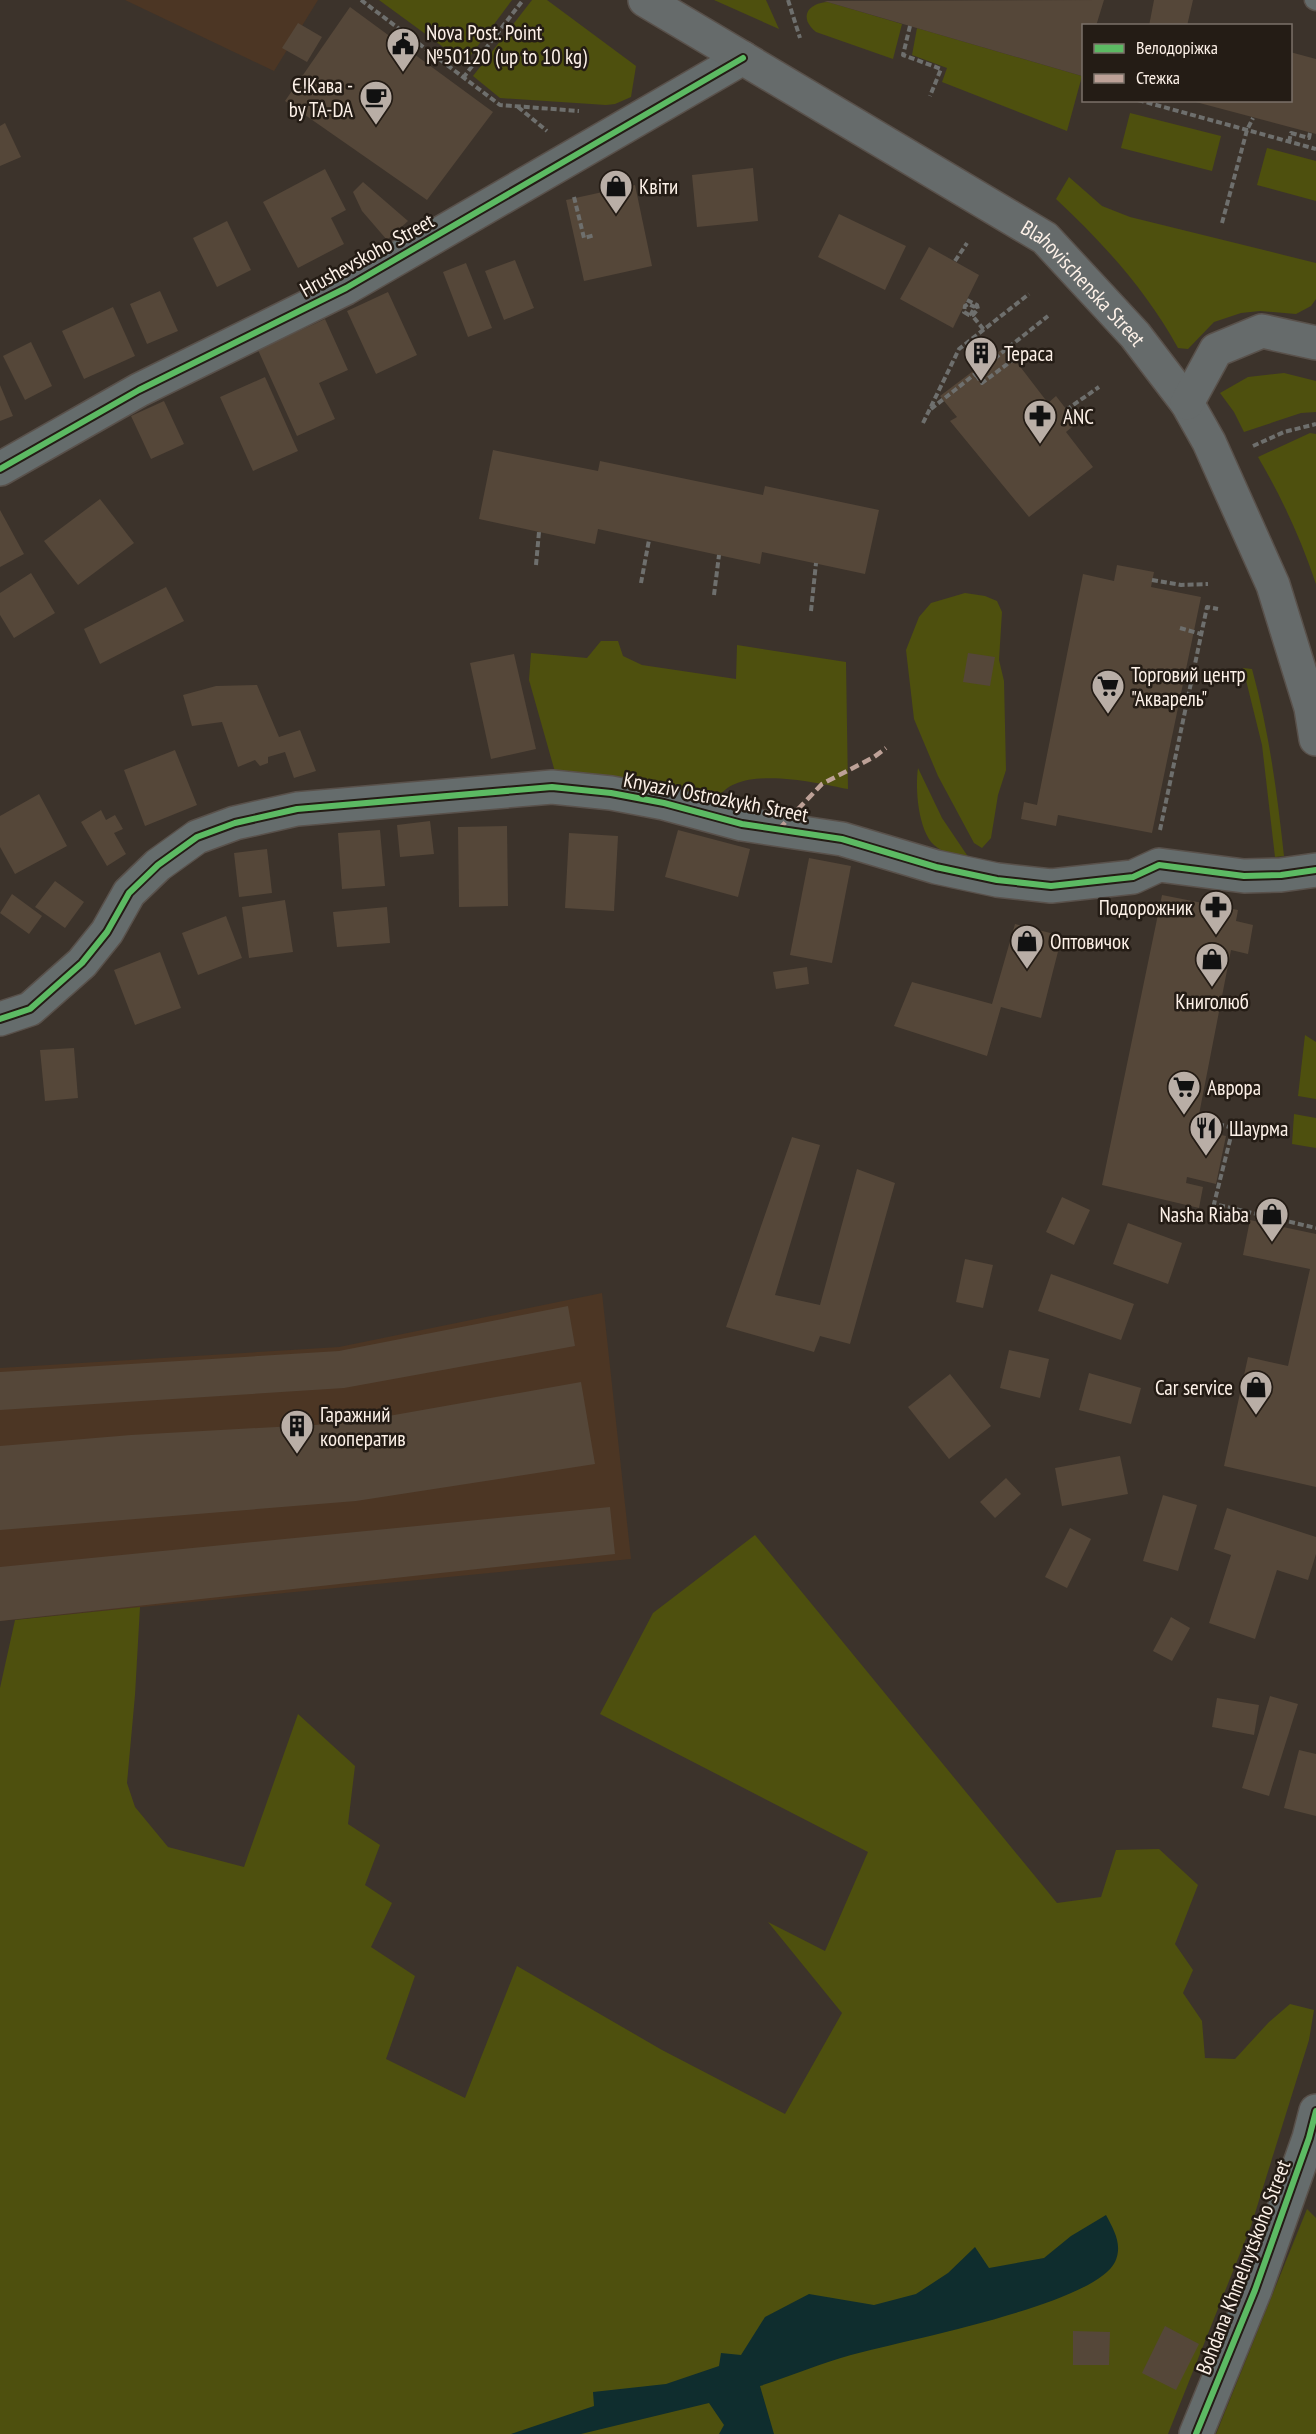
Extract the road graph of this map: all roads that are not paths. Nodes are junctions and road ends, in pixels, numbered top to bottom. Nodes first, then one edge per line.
1 (645, 0) edge
2 (743, 58) junction
3 (1316, 343) edge
4 (1187, 403) junction
5 (0, 470) edge
6 (1316, 739) edge
7 (1316, 870) edge
8 (0, 1019) edge
9 (1316, 2111) edge
10 (1196, 2434) edge

1 - 2 main road, Blahovischenska Street
2 - 4 main road, Blahovischenska Street
2 - 5 street, Hrushevskoho Street
3 - 4 main road
4 - 6 main road, Blahovischenska Street
7 - 8 street, Knyaziv Оstrozkykh Street
9 - 10 street, Bohdana Khmelnytskoho Street

